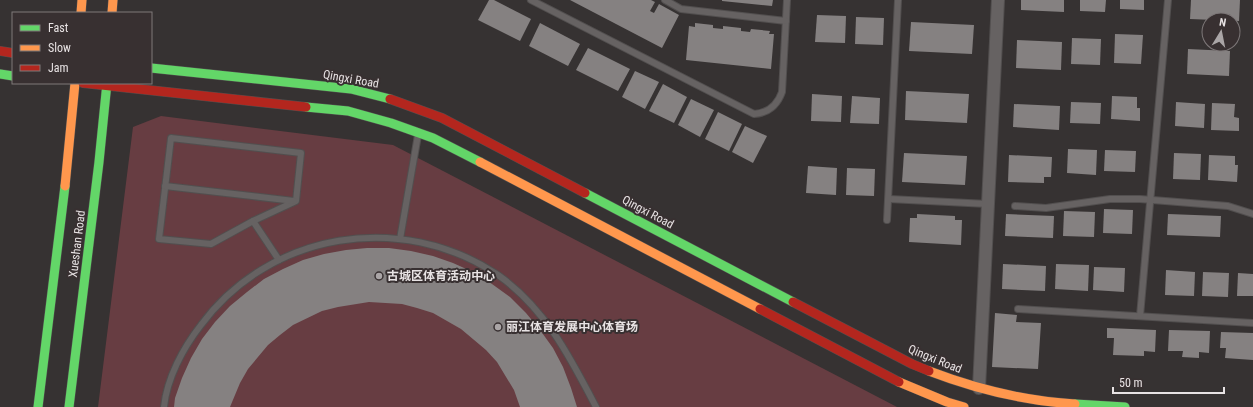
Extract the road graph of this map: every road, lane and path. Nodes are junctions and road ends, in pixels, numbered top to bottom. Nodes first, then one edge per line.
1 (82, 0) edge
2 (113, 0) edge
3 (531, 0) edge
4 (665, 0) edge
5 (787, 0) edge
6 (898, 0) edge
7 (998, 0) edge
8 (1168, 0) edge
9 (81, 12) edge
10 (112, 12) edge
11 (786, 21) junction
12 (0, 51) edge
13 (12, 53) edge
14 (152, 68) edge
15 (0, 74) edge
16 (12, 76) edge
17 (75, 84) edge
18 (107, 84) edge
19 (419, 132) junction
20 (165, 186) junction
21 (888, 199) junction
22 (1150, 200) junction
23 (296, 201) junction
24 (988, 204) junction
25 (1015, 206) dead end
26 (1253, 214) edge
27 (887, 220) dead end
28 (253, 221) junction
29 (400, 239) junction
30 (279, 260) junction
31 (1018, 309) dead end
32 (1140, 316) junction
33 (1253, 323) edge
34 (979, 388) junction
35 (38, 407) edge
36 (69, 407) edge
37 (164, 407) edge
38 (596, 407) edge
39 (964, 407) edge
40 (1125, 407) edge

1 - 9 street
2 - 10 street
3 - 11 lane
4 - 11 lane
5 - 11 lane
6 - 21 lane
7 - 24 street
8 - 22 lane
12 - 13 street
14 - 34 street, Qingxi Road
15 - 16 street
17 - 35 street, Xueshan Road
18 - 19 street
18 - 36 street, Xueshan Road
19 - 29 lane
19 - 39 street
20 - 23 lane
20 - 23 lane
20 - 28 lane
21 - 24 lane
21 - 27 lane
22 - 25 lane
22 - 26 lane
22 - 32 lane
23 - 28 lane
24 - 34 street
28 - 30 lane
29 - 30 lane
29 - 38 lane
30 - 37 lane
31 - 32 lane
32 - 33 lane
34 - 40 street, Qingxi Road

